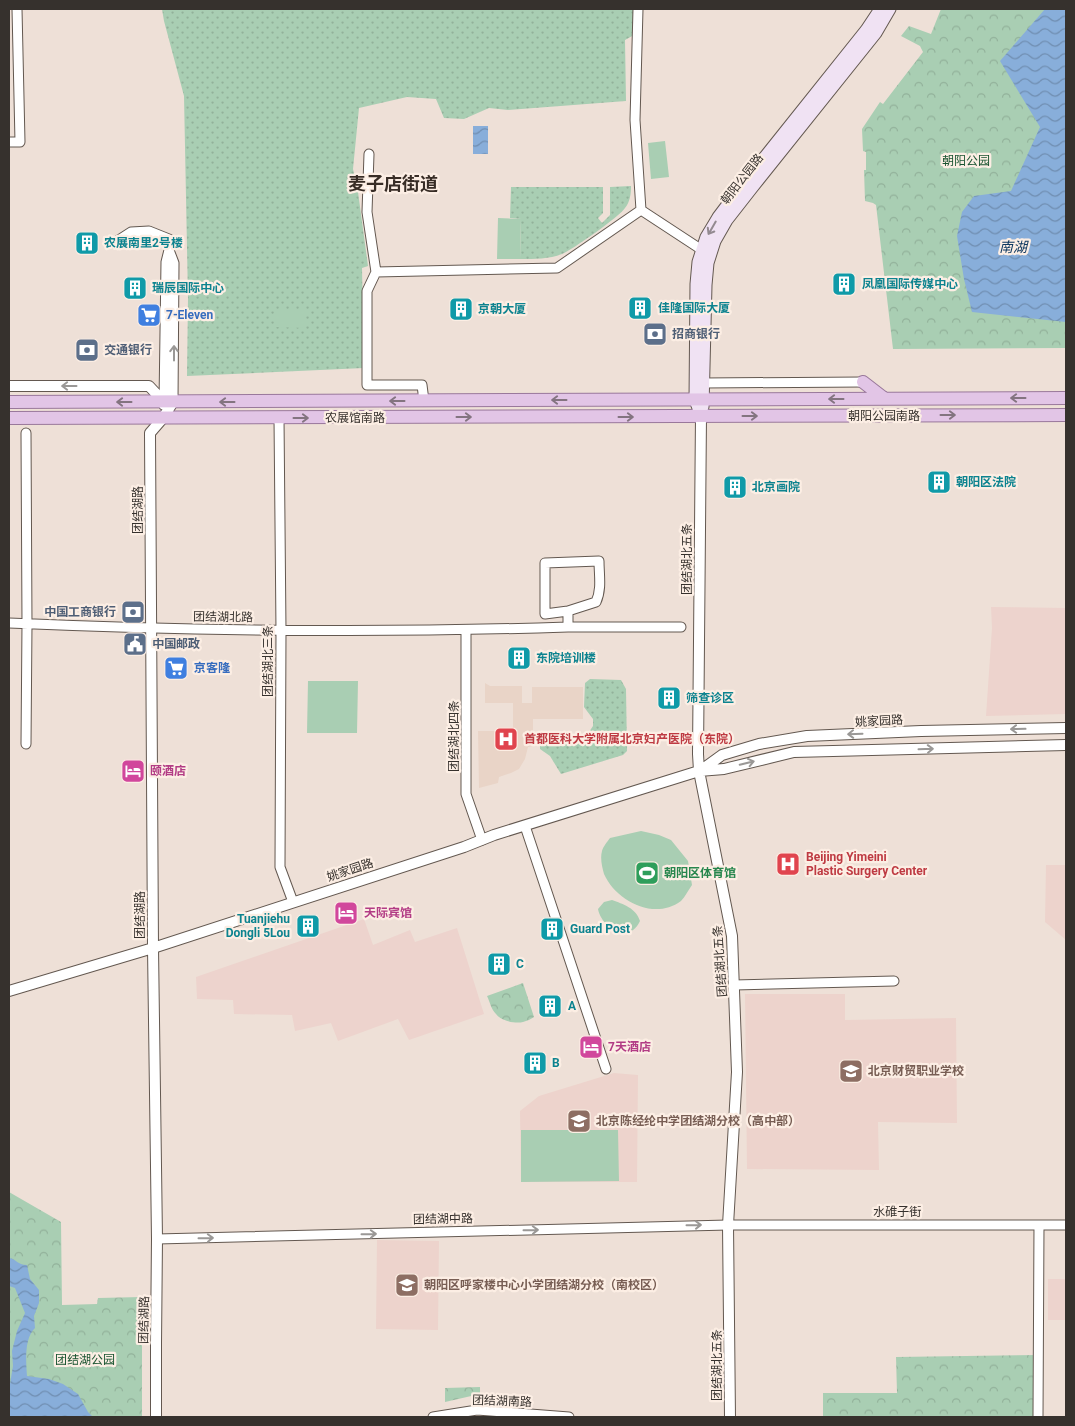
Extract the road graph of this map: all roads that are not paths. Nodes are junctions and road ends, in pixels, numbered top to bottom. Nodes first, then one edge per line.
1 (638, 9) edge
2 (880, 9) edge
3 (890, 9) edge
4 (14, 10) edge
5 (9, 142) edge
6 (369, 154) dead end
7 (642, 210) junction
8 (114, 243) dead end
9 (702, 250) junction
10 (376, 272) junction
11 (863, 382) joint
12 (704, 383) junction
13 (9, 386) edge
14 (1066, 398) edge
15 (885, 399) junction
16 (699, 400) junction
17 (424, 401) junction
18 (9, 402) edge
19 (168, 402) junction
20 (1066, 415) edge
21 (701, 416) junction
22 (9, 418) edge
23 (163, 418) junction
24 (279, 418) junction
25 (26, 433) dead end
26 (568, 611) junction
27 (9, 623) edge
28 (27, 624) junction
29 (568, 627) junction
30 (681, 627) dead end
31 (151, 628) junction
32 (281, 630) junction
33 (466, 630) junction
34 (1066, 728) edge
35 (26, 744) dead end
36 (1066, 745) edge
37 (699, 771) junction
38 (525, 826) junction
39 (482, 840) junction
40 (293, 902) junction
41 (153, 948) junction
42 (894, 981) dead end
43 (734, 985) junction
44 (9, 991) edge
45 (606, 1069) dead end
46 (728, 1225) junction
47 (1039, 1225) junction
48 (1066, 1225) edge
49 (158, 1239) junction
50 (156, 1417) edge
51 (433, 1417) edge
52 (569, 1417) edge
53 (730, 1417) edge
54 (1038, 1417) edge

1 - 7 street
2 -> 9 main road, 朝阳公园路
3 - 12 main road, 朝阳公园路
4 - 5 street
6 - 10 street
7 - 9 street
7 - 10 street
8 - 19 street
9 - 16 main road, 朝阳公园路
10 - 17 street
11 - 12 street
11 - 15 main road
12 - 16 main road, 朝阳公园路
19 -> 13 street
14 -> 15 main road, 朝阳公园南路
15 -> 16 main road, 朝阳公园南路
16 -> 17 main road, 农展馆南路
16 - 21 main road
17 -> 19 main road, 农展馆南路
19 -> 18 main road, 农展馆南路
19 - 23 street, 团结湖路
21 -> 20 main road, 朝阳公园南路
24 -> 21 main road, 农展馆南路
21 - 37 street, 团结湖北五条
22 - 23 main road, 农展馆南路
23 - 24 main road, 农展馆南路
23 - 31 street, 团结湖路
24 - 32 street, 团结湖北三条
25 - 28 street
26 - 26 street
26 - 29 street
27 - 28 street, 团结湖北路
28 - 31 street, 团结湖北路
28 - 35 street
29 - 30 street, 团结湖北路
29 - 33 street, 团结湖北路
31 - 32 street, 团结湖北路
31 - 41 street, 团结湖路
32 - 33 street, 团结湖北路
32 - 40 street, 团结湖北三条
33 - 39 street, 团结湖北四条
34 -> 37 street, 姚家园路
37 -> 36 street, 姚家园路
37 - 38 street, 姚家园路
37 - 43 street, 团结湖北五条
38 - 39 street, 姚家园路
38 - 45 street
39 - 40 street, 姚家园路
40 - 41 street, 姚家园路
41 - 44 street, 姚家园路
41 - 49 street, 团结湖路
42 - 43 street
43 - 46 street, 团结湖北五条
46 - 47 street, 水碓子街
49 -> 46 street, 团结湖中路
46 - 53 street, 团结湖北五条
47 - 48 street, 水碓子街
47 - 54 street
49 - 50 street, 团结湖路
51 - 52 street, 团结湖南路

